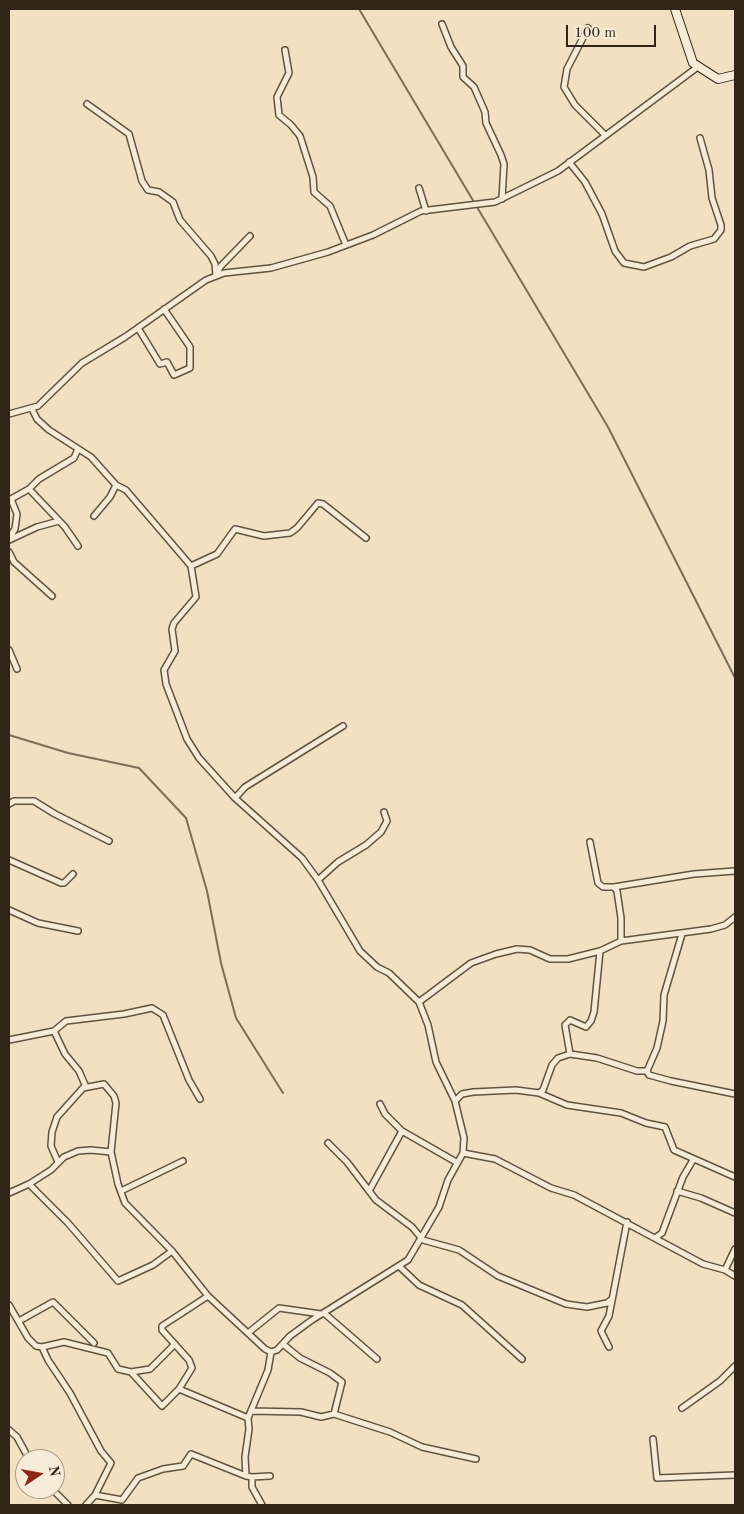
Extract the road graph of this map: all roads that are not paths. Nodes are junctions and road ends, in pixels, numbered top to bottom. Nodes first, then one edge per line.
1 (675, 9) edge
2 (442, 24) dead end
3 (588, 28) dead end
4 (284, 50) dead end
5 (699, 66) junction
6 (735, 75) edge
7 (87, 104) dead end
8 (605, 135) junction
9 (700, 138) dead end
10 (569, 162) junction
11 (419, 188) dead end
12 (502, 199) junction
13 (426, 211) junction
14 (250, 236) dead end
15 (346, 245) junction
16 (216, 276) junction
17 (164, 309) junction
18 (138, 328) junction
19 (32, 409) junction
20 (9, 414) edge
21 (78, 449) junction
22 (116, 485) junction
23 (29, 489) junction
24 (94, 516) dead end
25 (59, 521) junction
26 (366, 538) dead end
27 (9, 539) edge
28 (78, 546) dead end
29 (9, 552) edge
30 (191, 566) junction
31 (52, 596) dead end
32 (9, 650) edge
33 (17, 669) dead end
34 (343, 726) dead end
35 (235, 798) junction
36 (9, 804) edge
37 (384, 812) dead end
38 (109, 841) dead end
39 (590, 842) dead end
40 (9, 860) edge
41 (735, 871) edge
42 (73, 874) dead end
43 (318, 880) junction
44 (614, 887) junction
45 (9, 910) edge
46 (735, 917) edge
47 (78, 931) dead end
48 (682, 934) junction
49 (621, 941) junction
50 (600, 951) junction
51 (419, 1002) junction
52 (54, 1031) junction
53 (9, 1040) edge
54 (570, 1054) junction
55 (647, 1071) junction
56 (86, 1087) junction
57 (539, 1093) junction
58 (735, 1094) edge
59 (200, 1099) dead end
60 (455, 1101) junction
61 (380, 1104) dead end
62 (402, 1131) junction
63 (328, 1143) dead end
64 (111, 1152) junction
65 (463, 1153) junction
66 (692, 1160) junction
67 (183, 1161) dead end
68 (58, 1162) junction
69 (456, 1162) junction
70 (735, 1177) edge
71 (29, 1184) junction
72 (121, 1191) junction
73 (369, 1191) junction
74 (677, 1191) junction
75 (9, 1192) edge
76 (735, 1214) edge
77 (627, 1222) junction
78 (421, 1237) junction
79 (655, 1238) junction
80 (735, 1249) edge
81 (172, 1251) junction
82 (399, 1266) junction
83 (725, 1270) junction
84 (735, 1276) edge
85 (208, 1296) junction
86 (612, 1299) junction
87 (9, 1305) edge
88 (323, 1314) junction
89 (19, 1321) junction
90 (248, 1333) junction
91 (94, 1343) dead end
92 (175, 1344) junction
93 (284, 1345) junction
94 (42, 1347) junction
95 (609, 1347) dead end
96 (271, 1352) junction
97 (377, 1358) dead end
98 (522, 1359) dead end
99 (735, 1366) edge
100 (131, 1372) junction
101 (179, 1389) junction
102 (682, 1408) dead end
103 (251, 1411) junction
104 (334, 1414) junction
105 (248, 1418) junction
106 (9, 1430) edge
107 (653, 1439) dead end
108 (24, 1449) edge
109 (476, 1459) dead end
110 (735, 1475) edge
111 (270, 1476) dead end
112 (249, 1477) junction
113 (95, 1495) junction
114 (86, 1505) edge
115 (262, 1505) edge

1 - 5 street
2 - 12 street
3 - 8 street
4 - 15 street
5 - 6 street
5 - 8 street
7 - 16 street
8 - 10 street
9 - 10 street
10 - 12 street
11 - 13 street
12 - 13 street
13 - 15 street
14 - 16 street
15 - 16 street
16 - 17 street
17 - 18 street
17 - 18 street
18 - 19 street
19 - 20 street
19 - 21 street
21 - 22 street
21 - 23 street
22 - 24 street
22 - 30 street
23 - 25 street
23 - 27 street
25 - 27 street
25 - 28 street
26 - 30 street
29 - 31 street
30 - 35 street
32 - 33 street
34 - 35 street
35 - 43 street
36 - 38 street
37 - 43 street
39 - 44 street
40 - 42 street
41 - 44 street
43 - 51 street
44 - 49 street
45 - 47 street
46 - 48 street
48 - 49 street
48 - 55 street
49 - 50 street
50 - 51 street
50 - 54 street
51 - 60 street
52 - 53 street
52 - 56 street
52 - 59 street
54 - 55 street
54 - 57 street
55 - 58 street
56 - 64 street
56 - 68 street
57 - 60 street
57 - 66 street
60 - 65 street
61 - 62 street
62 - 69 street
62 - 73 street
63 - 73 street
64 - 68 street
64 - 72 street
65 - 69 street
65 - 77 street
66 - 70 street
66 - 74 street
67 - 72 street
68 - 71 street
69 - 78 street
71 - 75 street
71 - 81 street
72 - 81 street
73 - 78 street
74 - 76 street
74 - 79 street
77 - 79 street
77 - 86 street
78 - 82 street
78 - 86 street
79 - 83 street
80 - 83 street
81 - 85 street
82 - 88 street
82 - 98 street
83 - 84 street
85 - 90 street
85 - 92 street
86 - 95 street
87 - 89 street
88 - 90 street
88 - 93 street
88 - 97 street
89 - 91 street
89 - 94 street
90 - 96 street
92 - 100 street
92 - 101 street
93 - 96 street
93 - 104 street
94 - 100 street
94 - 113 street
96 - 103 street
99 - 102 street
100 - 101 street
101 - 105 street
103 - 104 street
103 - 105 street
104 - 109 street
105 - 112 street
106 - 108 street
107 - 110 street
111 - 112 street
112 - 113 street
112 - 115 street
113 - 114 street

